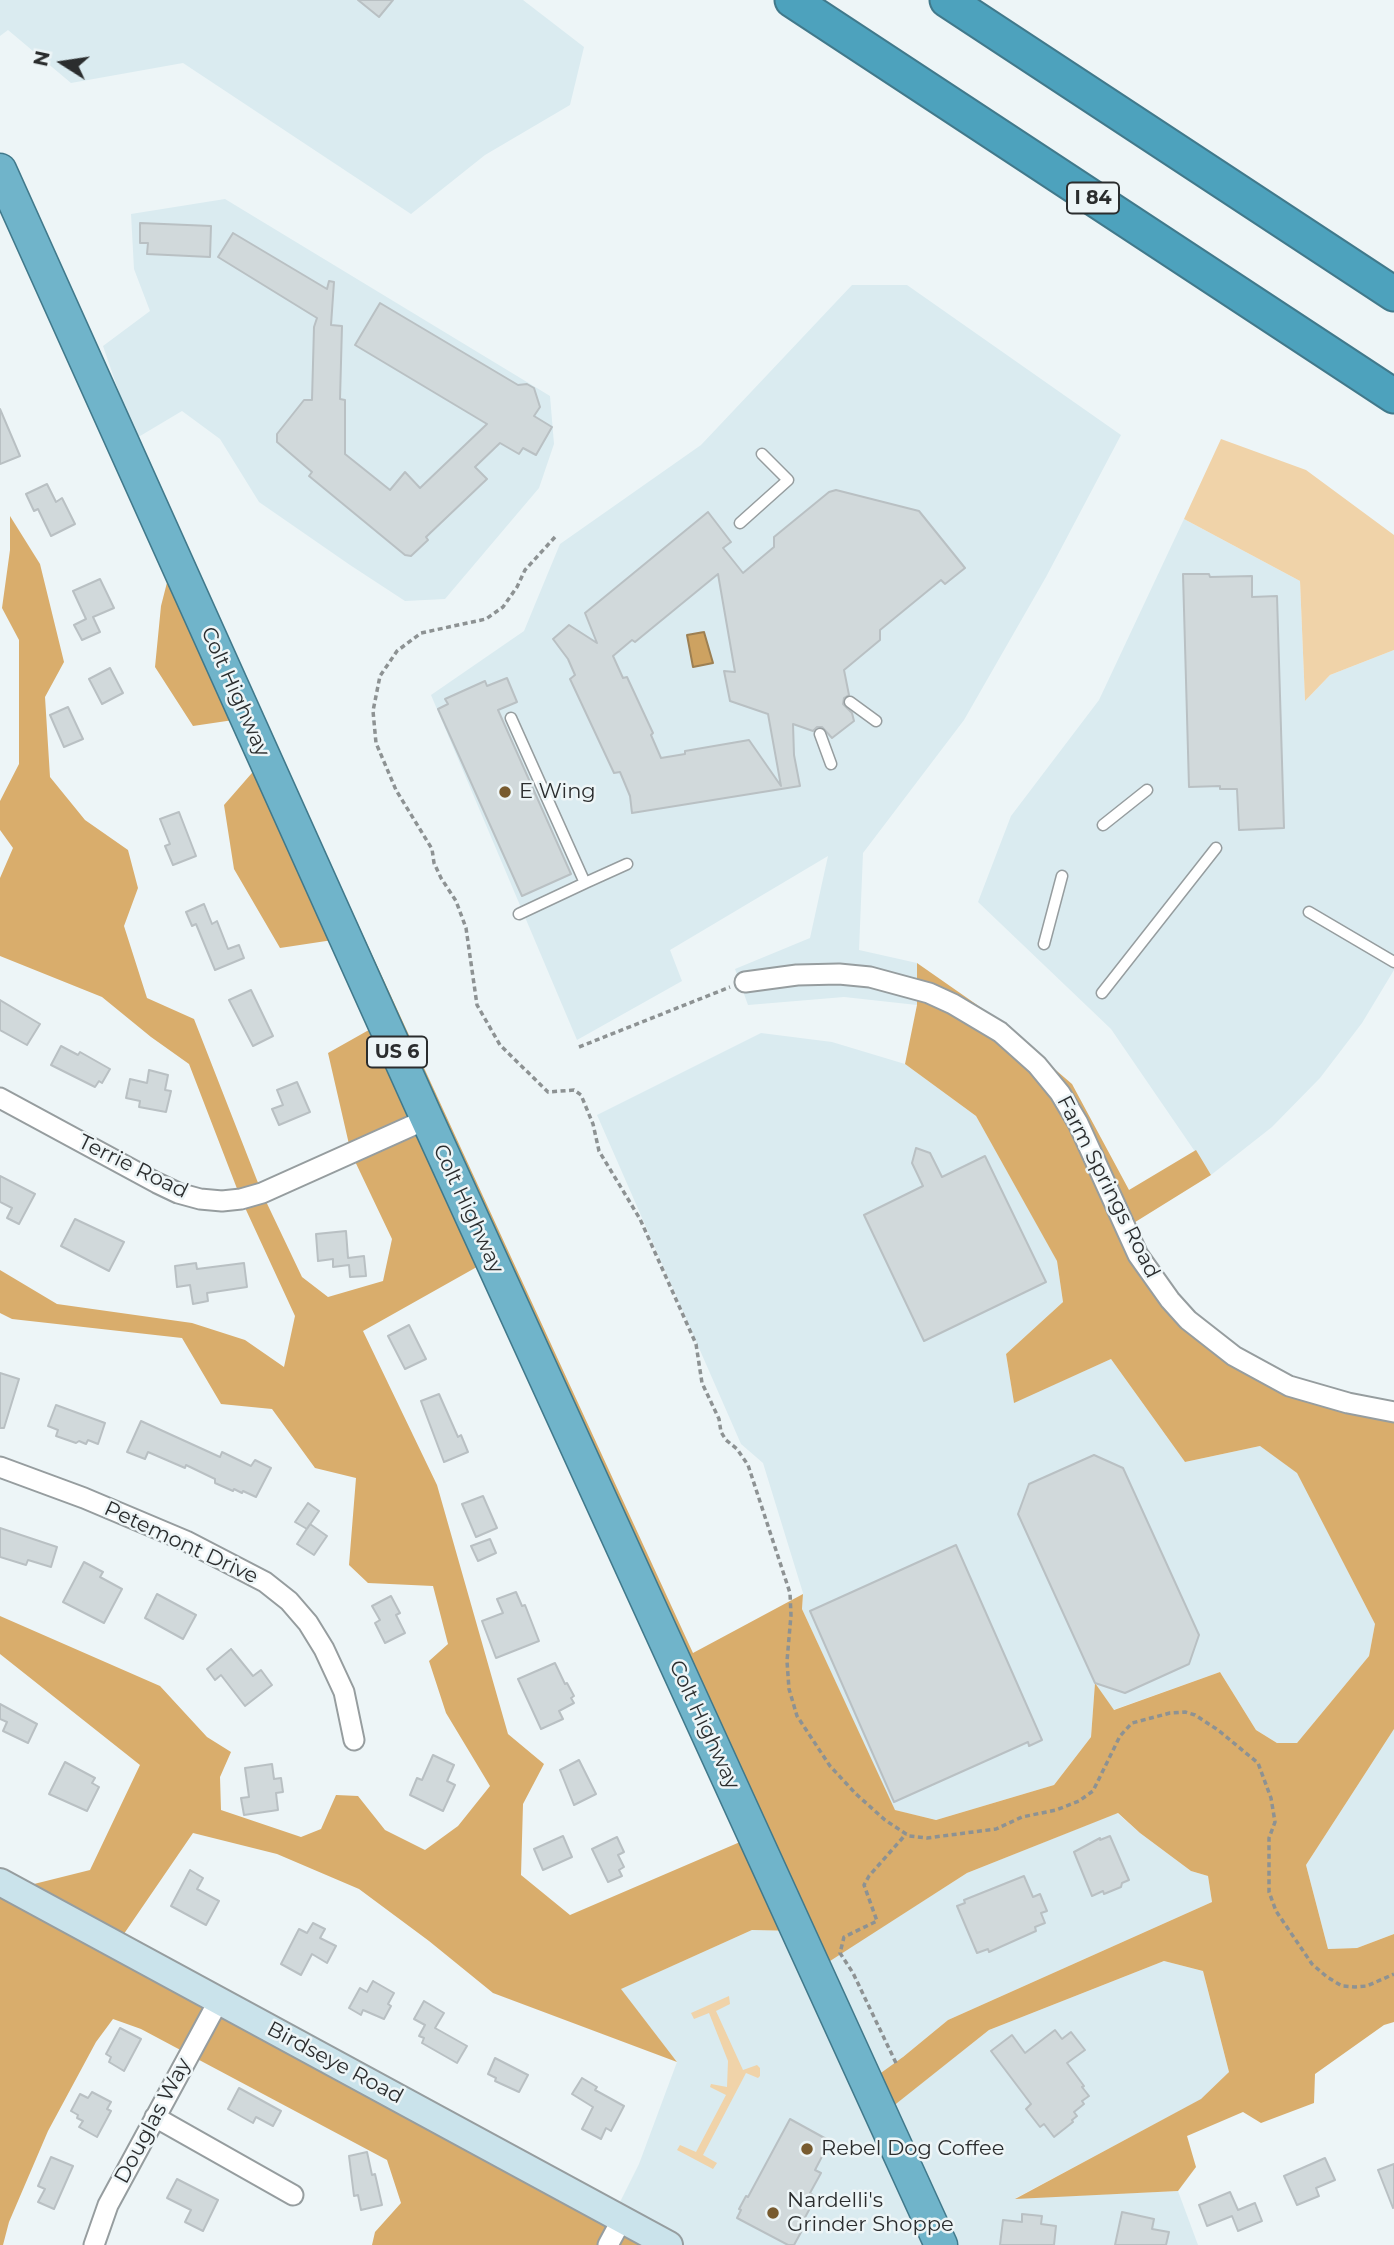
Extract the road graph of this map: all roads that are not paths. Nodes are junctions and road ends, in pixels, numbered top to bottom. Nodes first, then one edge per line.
1 (792, 0) edge
2 (947, 0) edge
3 (0, 170) edge
4 (1394, 294) edge
5 (1394, 396) edge
6 (762, 454) dead end
7 (740, 523) dead end
8 (850, 702) dead end
9 (511, 718) dead end
10 (876, 721) dead end
11 (821, 734) dead end
12 (831, 764) dead end
13 (1147, 790) dead end
14 (1103, 825) dead end
15 (1216, 848) dead end
16 (627, 863) dead end
17 (1062, 876) dead end
18 (585, 883) junction
19 (1309, 912) dead end
20 (519, 914) dead end
21 (1044, 944) dead end
22 (1394, 962) edge
23 (745, 982) road end
24 (1102, 993) dead end
25 (0, 1098) edge
26 (427, 1119) junction
27 (1394, 1412) edge
28 (0, 1467) edge
29 (354, 1740) dead end
30 (0, 1882) edge
31 (219, 2000) junction
32 (155, 2117) junction
33 (293, 2195) dead end
34 (622, 2219) junction
35 (94, 2245) edge
36 (608, 2245) edge
37 (669, 2245) edge
38 (941, 2245) edge

1 - 5 highway, I 84
2 - 4 highway
3 - 26 highway, Colt Highway / US 6
6 - 7 lane
8 - 10 lane
9 - 18 lane
11 - 12 lane
13 - 14 lane
15 - 24 lane
16 - 18 lane
17 - 21 lane
18 - 20 lane
19 - 22 lane
23 - 27 street, Farm Springs Road
25 - 26 street, Terrie Road
26 - 38 highway, Colt Highway / US 6
28 - 29 street, Petemont Drive
30 - 31 main road, Birdseye Road
31 - 32 street, Douglas Way
31 - 34 main road, Birdseye Road
32 - 33 street
32 - 35 street, Douglas Way
34 - 36 street
34 - 37 main road, Birdseye Road

